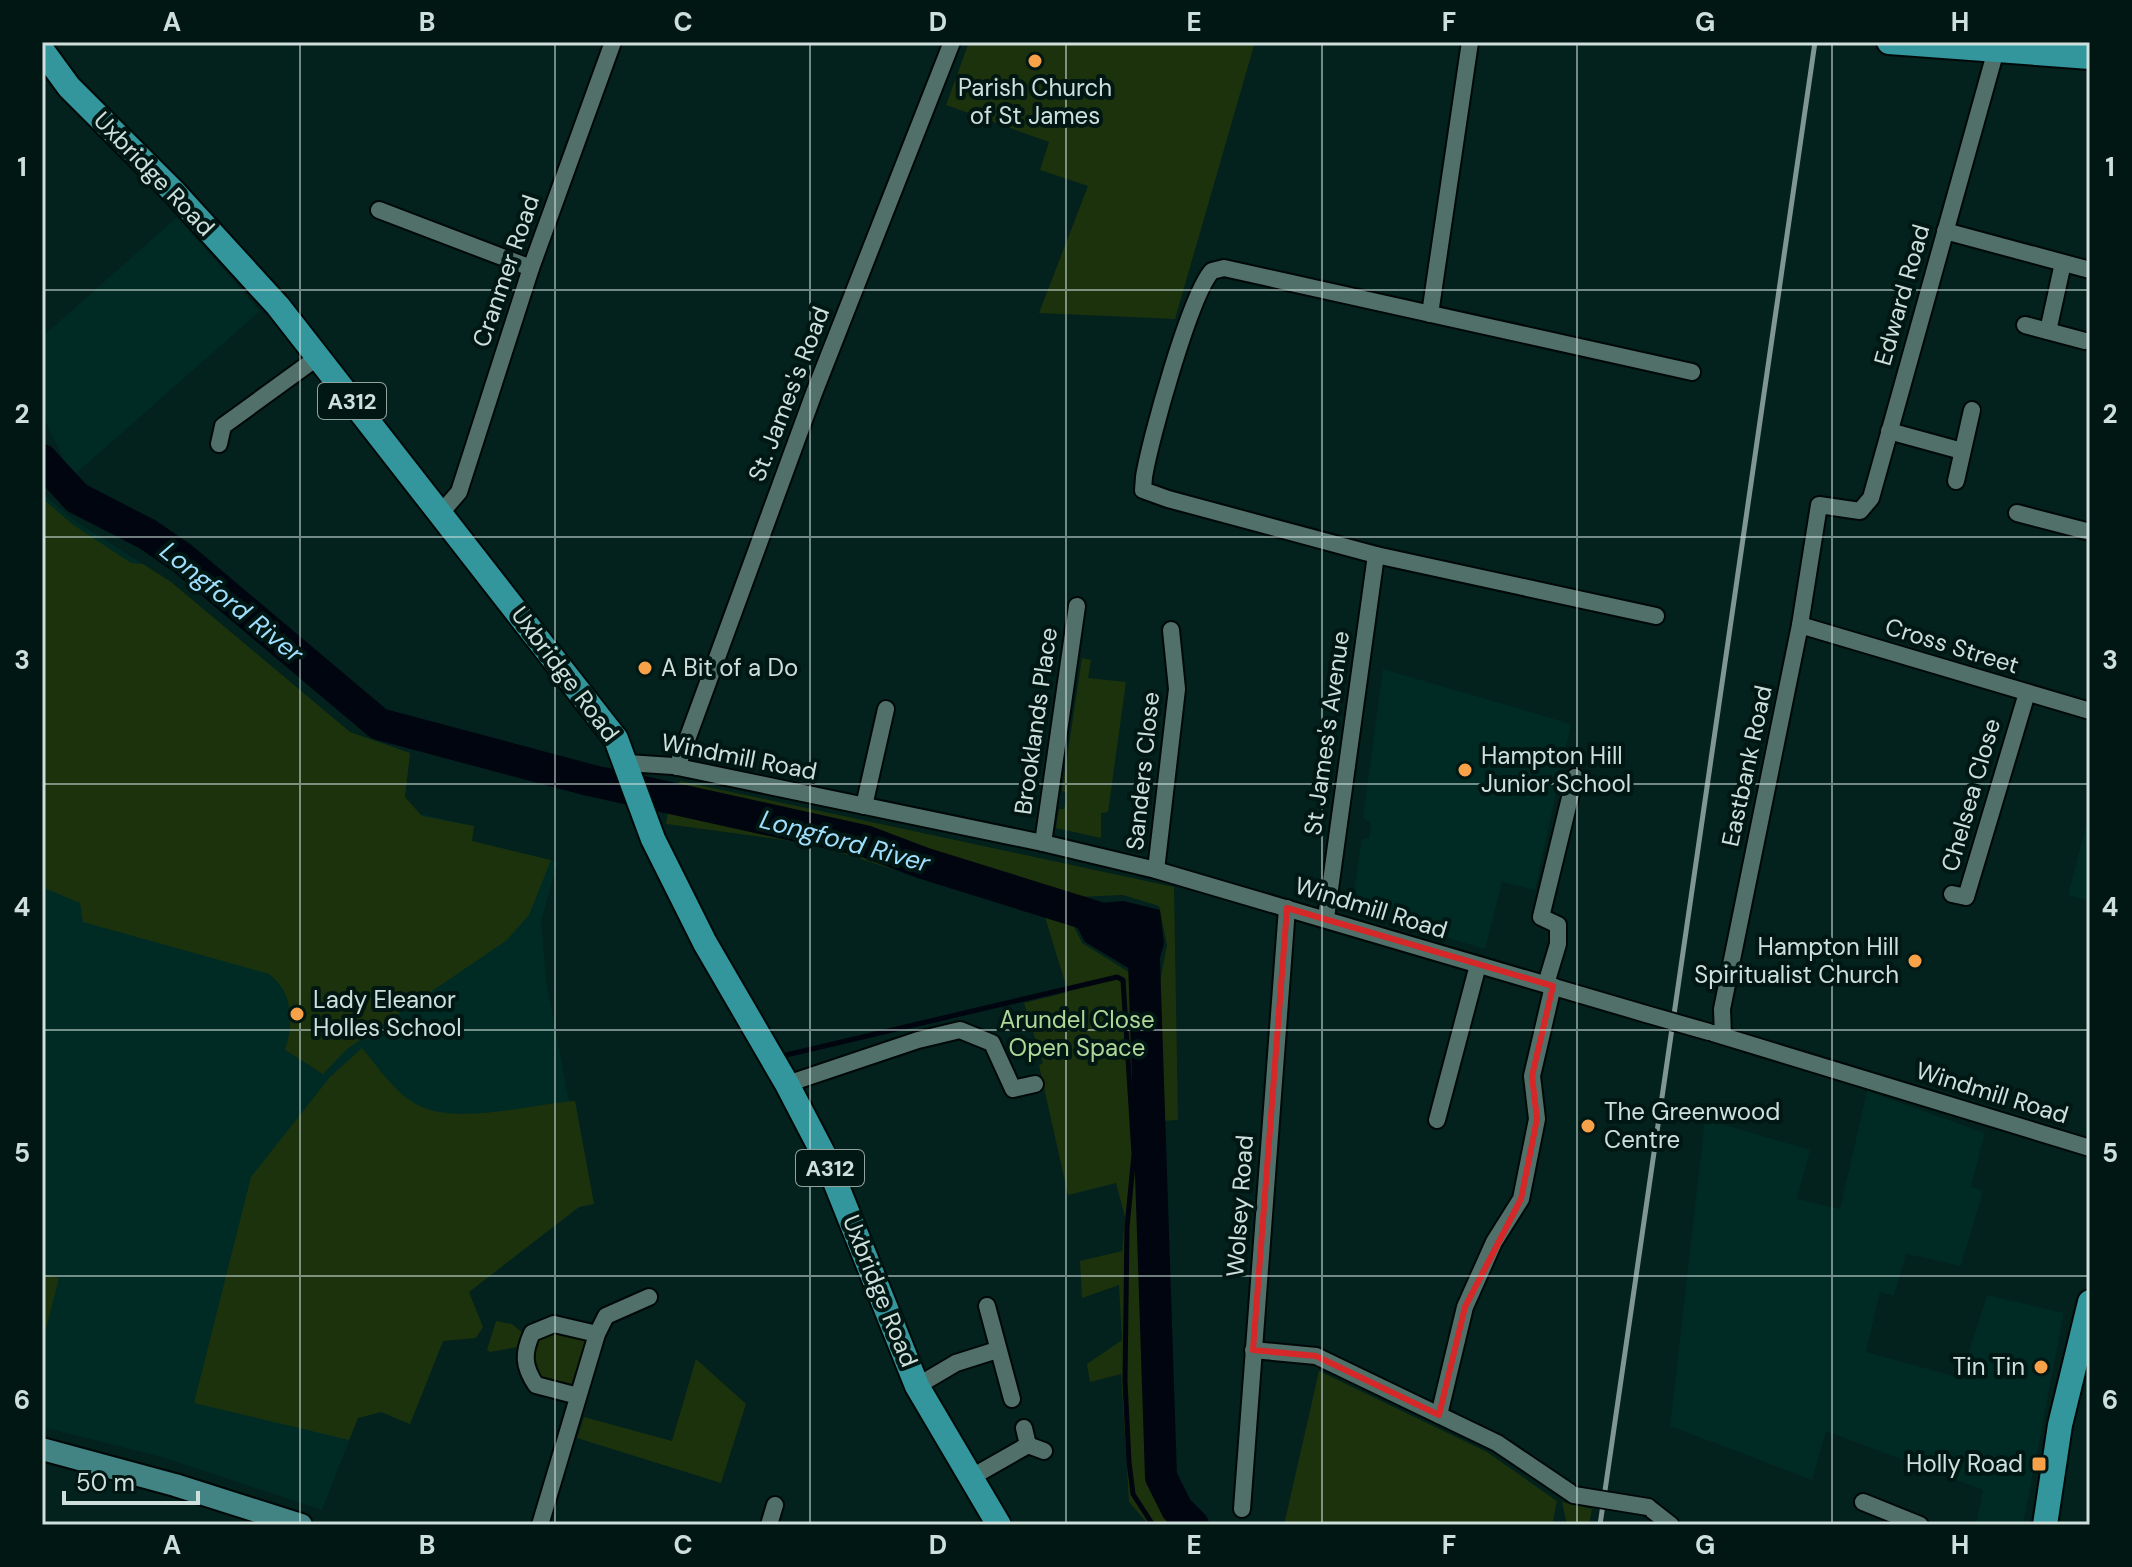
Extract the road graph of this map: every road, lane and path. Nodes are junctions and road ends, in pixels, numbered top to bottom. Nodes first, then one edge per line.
1 (613, 42) edge
2 (952, 42) edge
3 (1470, 42) edge
4 (1889, 42) edge
5 (2007, 48) edge
6 (42, 50) edge
7 (2090, 57) edge
8 (379, 210) dead end
9 (1945, 231) junction
10 (2063, 263) junction
11 (531, 268) junction
12 (2090, 270) edge
13 (1430, 314) junction
14 (2025, 325) dead end
15 (2048, 331) junction
16 (2085, 341) dead end
17 (318, 357) junction
18 (1692, 372) dead end
19 (1972, 410) dead end
20 (1889, 431) junction
21 (219, 444) dead end
22 (1962, 451) junction
23 (1956, 481) dead end
24 (1819, 505) joint
25 (441, 513) junction
26 (2017, 513) dead end
27 (2090, 532) edge
28 (1376, 555) junction
29 (1077, 606) dead end
30 (1656, 616) dead end
31 (1800, 625) junction
32 (1171, 630) dead end
33 (2027, 693) junction
34 (886, 709) dead end
35 (2090, 711) edge
36 (677, 767) junction
37 (629, 769) junction
38 (1575, 777) dead end
39 (864, 806) junction
40 (1043, 843) junction
41 (1156, 870) junction
42 (1952, 894) dead end
43 (1287, 908) junction
44 (1326, 918) junction
45 (1478, 965) junction
46 (1549, 985) junction
47 (1716, 1034) junction
48 (787, 1084) junction
49 (1035, 1084) dead end
50 (1437, 1120) dead end
51 (2090, 1148) edge
52 (649, 1297) dead end
53 (2090, 1302) edge
54 (987, 1306) dead end
55 (597, 1334) junction
56 (997, 1350) junction
57 (1253, 1350) junction
58 (917, 1386) junction
59 (578, 1396) junction
60 (1012, 1399) dead end
61 (1439, 1415) junction
62 (1032, 1442) dead end
63 (42, 1449) edge
64 (970, 1478) junction
65 (1863, 1502) dead end
66 (775, 1505) dead end
67 (1242, 1509) dead end
68 (301, 1525) edge
69 (540, 1525) edge
70 (769, 1525) edge
71 (999, 1525) edge
72 (1671, 1525) edge
73 (1920, 1525) edge
74 (2045, 1525) edge

1 - 11 street, Cranmer Road
2 - 36 street, St. James's Road
3 - 13 street
4 - 5 main road
5 - 7 main road
5 - 9 street, Edward Road
6 - 17 main road, Uxbridge Road / A312
8 - 11 street
9 - 10 street
9 - 20 street, Edward Road
10 - 12 street
10 - 15 street
11 - 25 street, Cranmer Road
13 - 18 street
13 - 28 street
14 - 15 street
15 - 16 street
17 - 21 street
17 - 25 main road, Uxbridge Road / A312
19 - 22 street
20 - 22 street
20 - 24 street, Edward Road
22 - 23 street
24 - 31 street, Eastbank Road
25 - 37 main road, Uxbridge Road / A312
26 - 27 street
28 - 30 street
28 - 44 street, St James's Avenue
29 - 40 street, Brooklands Place
31 - 33 street, Cross Street
31 - 47 street, Eastbank Road
32 - 41 street, Sanders Close
33 - 35 street, Cross Street
33 - 42 street, Chelsea Close
34 - 39 street
36 - 37 street, Windmill Road
36 - 39 street, Windmill Road
37 - 48 main road, Uxbridge Road / A312
38 - 46 street
39 - 40 street, Windmill Road
40 - 41 street, Windmill Road
41 - 43 street, Windmill Road
43 - 44 street, Windmill Road
43 - 57 street, Wolsey Road
44 - 45 street, Windmill Road
45 - 46 street, Windmill Road
45 - 50 street
46 - 47 street, Windmill Road, bridge
46 - 61 street
47 - 51 street, Windmill Road
48 - 49 street
48 - 58 main road, Uxbridge Road / A312
52 - 55 street
53 - 74 main road
54 - 56 street
55 - 59 street
55 - 59 street
56 - 58 street
56 - 60 street
57 - 61 street
57 - 67 street, Wolsey Road
58 - 64 main road, Uxbridge Road / A312
59 - 69 street
61 - 72 street, bridge
62 - 64 street
63 - 68 street
64 - 71 main road, Uxbridge Road / A312
65 - 73 street
66 - 70 street

